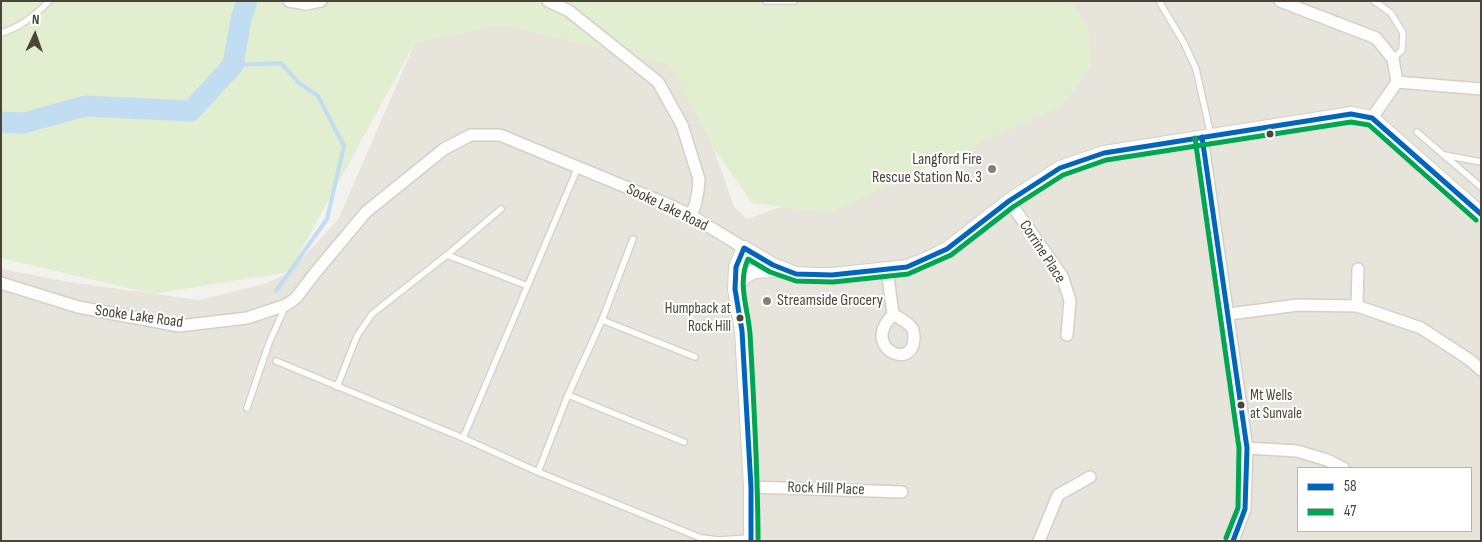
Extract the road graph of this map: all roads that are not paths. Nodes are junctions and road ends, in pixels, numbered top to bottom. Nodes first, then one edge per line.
1 (49, 1) edge
2 (289, 1) edge
3 (321, 1) edge
4 (548, 1) edge
5 (766, 1) edge
6 (794, 1) edge
7 (1159, 1) edge
8 (1280, 1) edge
9 (1374, 1) edge
10 (1, 33) edge
11 (1393, 59) junction
12 (1397, 82) junction
13 (1481, 89) edge
14 (1372, 118) junction
15 (1417, 132) dead end
16 (1207, 137) junction
17 (1443, 154) junction
18 (1481, 162) edge
19 (578, 167) junction
20 (1481, 187) edge
21 (1009, 201) junction
22 (501, 209) dead end
23 (1481, 214) edge
24 (690, 215) junction
25 (633, 239) dead end
26 (744, 248) junction
27 (447, 255) junction
28 (1358, 269) dead end
29 (784, 270) junction
30 (888, 270) junction
31 (1, 283) edge
32 (528, 286) junction
33 (735, 290) junction
34 (286, 305) junction
35 (1357, 306) junction
36 (893, 314) dead end
37 (1229, 314) junction
38 (602, 320) junction
39 (1066, 335) dead end
40 (695, 357) dead end
41 (276, 361) dead end
42 (1481, 370) edge
43 (336, 387) junction
44 (568, 395) junction
45 (247, 408) dead end
46 (463, 438) junction
47 (684, 442) dead end
48 (1247, 448) junction
49 (1340, 467) edge
50 (538, 472) junction
51 (1090, 477) dead end
52 (751, 487) junction
53 (902, 492) dead end
54 (751, 540) edge
55 (1039, 541) edge
56 (1233, 541) edge

1 - 10 lane
2 - 3 street
4 - 24 street
5 - 6 lane
7 - 16 lane
8 - 11 street
9 - 11 lane
11 - 12 street
12 - 13 street
12 - 14 street
14 - 16 street, Sooke Lake Road
14 - 23 street
15 - 17 lane
16 - 21 street, Sooke Lake Road
16 - 37 street
17 - 18 lane
17 - 20 lane
19 - 24 street, Sooke Lake Road
19 - 32 lane
19 - 34 street, Sooke Lake Road
21 - 30 street, Sooke Lake Road
21 - 39 street, Corrine Place
22 - 27 lane
24 - 26 street, Sooke Lake Road
25 - 38 lane
26 - 29 street, Sooke Lake Road
26 - 33 street
27 - 32 lane
27 - 43 lane
28 - 35 street
29 - 30 street, Sooke Lake Road
29 - 33 street
30 - 36 street
31 - 34 street, Sooke Lake Road
32 - 46 lane
33 - 52 street
34 - 45 lane
35 - 37 street
35 - 42 street
37 - 48 street
38 - 40 lane
38 - 44 lane
41 - 43 lane
43 - 46 lane
44 - 47 lane
44 - 50 lane
46 - 50 lane
48 - 49 street
48 - 56 street
50 - 54 lane
51 - 55 street
52 - 53 street, Rock Hill Place
52 - 54 street

